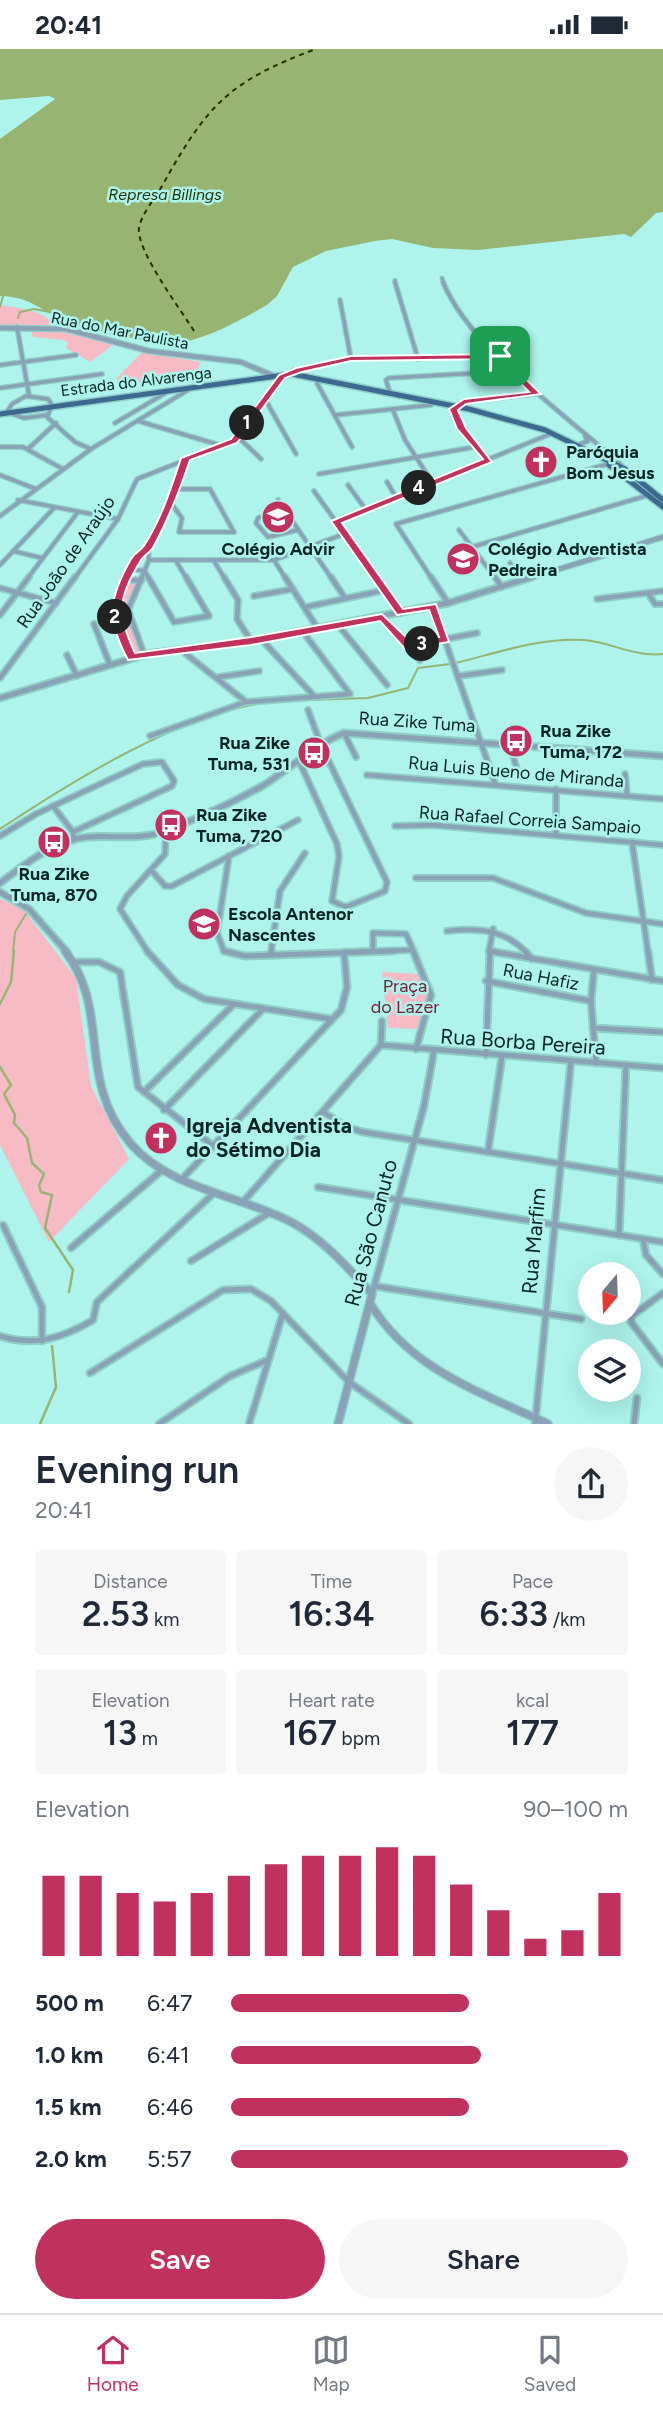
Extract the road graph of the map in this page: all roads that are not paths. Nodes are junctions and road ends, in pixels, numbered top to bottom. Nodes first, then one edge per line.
1 (442, 278) dead end
2 (395, 280) dead end
3 (340, 300) dead end
4 (18, 327) junction
5 (0, 328) edge
6 (76, 355) dead end
7 (500, 356) junction
8 (351, 359) junction
9 (418, 359) junction
10 (23, 361) junction
11 (0, 365) edge
12 (307, 367) junction
13 (514, 371) junction
14 (102, 374) dead end
15 (280, 375) junction
16 (316, 380) junction
17 (26, 383) junction
18 (0, 388) edge
19 (190, 388) junction
20 (169, 391) junction
21 (390, 393) junction
22 (536, 394) junction
23 (30, 396) junction
24 (265, 400) junction
25 (52, 405) junction
26 (430, 405) junction
27 (454, 408) junction
28 (393, 410) junction
29 (3, 413) edge
30 (336, 415) junction
31 (47, 417) junction
32 (137, 421) junction
33 (56, 423) junction
34 (115, 423) dead end
35 (583, 432) junction
36 (548, 435) junction
37 (237, 436) junction
38 (580, 444) junction
39 (223, 446) junction
40 (0, 447) edge
41 (352, 447) dead end
42 (475, 447) junction
43 (28, 449) junction
44 (91, 449) junction
45 (296, 454) dead end
46 (186, 458) junction
47 (416, 458) junction
48 (261, 459) dead end
49 (489, 460) junction
50 (608, 464) junction
51 (64, 469) junction
52 (625, 469) junction
53 (319, 474) dead end
54 (0, 475) edge
55 (387, 482) dead end
56 (432, 482) junction
57 (348, 485) dead end
58 (37, 489) junction
59 (177, 489) junction
60 (314, 491) dead end
61 (650, 495) junction
62 (396, 497) junction
63 (18, 500) junction
64 (278, 500) dead end
65 (663, 500) edge
66 (171, 503) junction
67 (663, 507) edge
68 (54, 508) junction
69 (285, 510) junction
70 (366, 510) junction
71 (78, 512) junction
72 (0, 516) edge
73 (118, 519) junction
74 (336, 521) junction
75 (298, 530) junction
76 (459, 530) dead end
77 (344, 534) junction
78 (663, 537) edge
79 (309, 546) junction
80 (472, 547) junction
81 (148, 549) junction
82 (13, 551) junction
83 (42, 558) junction
84 (149, 560) junction
85 (176, 560) junction
86 (213, 560) junction
87 (274, 560) junction
88 (510, 563) dead end
89 (0, 565) edge
90 (131, 569) junction
91 (145, 571) junction
92 (126, 579) junction
93 (524, 580) junction
94 (142, 581) junction
95 (502, 587) junction
96 (0, 588) edge
97 (293, 589) junction
98 (385, 590) junction
99 (663, 591) edge
100 (17, 592) junction
101 (648, 593) junction
102 (254, 596) dead end
103 (345, 598) junction
104 (597, 599) dead end
105 (56, 603) junction
106 (448, 603) junction
107 (662, 604) edge
108 (433, 606) junction
109 (306, 607) junction
110 (401, 613) junction
111 (0, 615) edge
112 (382, 617) junction
113 (94, 624) dead end
114 (339, 626) junction
115 (319, 629) junction
116 (303, 632) junction
117 (477, 633) dead end
118 (261, 639) junction
119 (446, 639) junction
120 (251, 641) junction
121 (409, 646) junction
122 (181, 649) junction
123 (144, 654) junction
124 (67, 655) dead end
125 (132, 657) junction
126 (419, 660) dead end
127 (0, 663) edge
128 (110, 665) junction
129 (8, 666) junction
130 (502, 670) dead end
131 (259, 671) dead end
132 (77, 676) junction
133 (458, 676) junction
134 (218, 677) junction
135 (0, 678) edge
136 (387, 685) dead end
137 (314, 697) junction
138 (0, 698) edge
139 (246, 702) junction
140 (309, 710) dead end
141 (344, 733) junction
142 (150, 736) dead end
143 (480, 740) junction
144 (509, 743) junction
145 (321, 745) junction
146 (663, 756) edge
147 (356, 757) dead end
148 (299, 761) junction
149 (517, 770) dead end
150 (625, 774) dead end
151 (367, 775) dead end
152 (495, 783) junction
153 (556, 789) junction
154 (627, 795) junction
155 (663, 799) edge
156 (53, 806) junction
157 (298, 820) dead end
158 (395, 826) dead end
159 (166, 831) junction
160 (73, 835) junction
161 (556, 835) junction
162 (0, 836) edge
163 (632, 842) junction
164 (663, 845) edge
165 (305, 853) dead end
166 (229, 856) junction
167 (151, 870) junction
168 (416, 878) dead end
169 (0, 883) edge
170 (0, 892) edge
171 (645, 924) junction
172 (663, 925) edge
173 (493, 929) junction
174 (446, 931) dead end
175 (373, 950) junction
176 (414, 950) junction
177 (489, 951) junction
178 (344, 952) junction
179 (271, 955) junction
180 (532, 958) junction
181 (74, 962) junction
182 (594, 971) junction
183 (652, 980) junction
184 (486, 981) junction
185 (663, 981) edge
186 (591, 1001) junction
187 (233, 1005) junction
188 (263, 1009) junction
189 (331, 1019) junction
190 (382, 1021) dead end
191 (593, 1028) junction
192 (663, 1032) edge
193 (382, 1045) junction
194 (416, 1049) junction
195 (434, 1051) junction
196 (486, 1055) junction
197 (502, 1056) junction
198 (570, 1061) junction
199 (596, 1063) junction
200 (626, 1065) junction
201 (663, 1068) edge
202 (144, 1092) junction
203 (164, 1110) junction
204 (323, 1112) junction
205 (414, 1141) junction
206 (212, 1145) junction
207 (488, 1152) junction
208 (559, 1163) junction
209 (161, 1171) junction
210 (622, 1173) junction
211 (182, 1179) junction
212 (663, 1180) edge
213 (318, 1187) dead end
214 (214, 1192) junction
215 (398, 1201) junction
216 (242, 1203) junction
217 (269, 1213) junction
218 (3, 1225) dead end
219 (552, 1226) junction
220 (619, 1235) junction
221 (643, 1239) junction
222 (663, 1242) edge
223 (71, 1248) dead end
224 (191, 1261) dead end
225 (663, 1274) edge
226 (373, 1290) junction
227 (663, 1293) edge
228 (370, 1303) junction
229 (283, 1313) junction
230 (545, 1314) junction
231 (578, 1319) edge
232 (0, 1336) edge
233 (42, 1341) junction
234 (268, 1360) junction
235 (663, 1364) edge
236 (90, 1373) dead end
237 (349, 1382) junction
238 (637, 1402) edge
239 (535, 1421) edge
240 (159, 1424) edge
241 (249, 1424) edge
242 (338, 1424) edge
243 (409, 1424) edge
244 (548, 1424) edge
245 (634, 1424) edge

1 - 7 street
2 - 9 street
3 - 8 street
4 - 5 street, Rua do Mar Paulista
4 - 10 street
4 - 15 street, Rua do Mar Paulista
6 - 10 street
7 - 9 street, Estrada do Alvarenga
7 - 13 street
8 - 9 street, Estrada do Alvarenga
8 - 12 street, Estrada do Alvarenga
10 - 11 street
10 - 17 street
12 - 15 street, Estrada do Alvarenga
12 - 16 street
13 - 21 street
13 - 22 street
14 - 17 street
15 - 16 main road
15 - 19 main road, Estrada do Alvarenga
15 - 24 street, Rua João de Araújo
16 - 21 main road
16 - 26 main road
16 - 30 street
17 - 18 street
17 - 23 street
19 - 20 main road, Estrada do Alvarenga
19 - 32 street
20 - 25 main road, Estrada do Alvarenga
20 - 34 street
21 - 27 main road
22 - 27 street
22 - 35 street
23 - 25 street
23 - 29 street
24 - 37 street, Rua João de Araújo
24 - 45 street
25 - 29 main road, Estrada do Alvarenga
25 - 31 street
26 - 27 main road
26 - 28 street
27 - 36 main road
27 - 38 main road
27 - 42 street
28 - 30 street
28 - 47 street
29 - 31 street
30 - 41 street
31 - 33 street
32 - 39 street
32 - 44 street
33 - 43 street
33 - 44 street
35 - 38 street
35 - 52 street
36 - 49 street
36 - 50 main road
37 - 39 street, Rua João de Araújo
37 - 48 street
38 - 52 main road
39 - 46 street, Rua João de Araújo
40 - 43 street
42 - 47 street
42 - 49 street
43 - 51 street
44 - 51 street
46 - 59 street
46 - 73 street, Rua João de Araújo
47 - 53 street
47 - 56 street
49 - 56 street
50 - 61 main road
50 - 106 street
51 - 58 street
52 - 65 main road
54 - 58 street
55 - 62 street
56 - 62 street
57 - 70 street
58 - 63 street
59 - 66 street
59 - 66 street
60 - 74 street
61 - 67 main road
61 - 80 street
62 - 70 street
63 - 68 street
63 - 72 street
64 - 69 street
66 - 81 street
68 - 71 street
68 - 82 street
69 - 75 street
69 - 75 street
70 - 74 street
71 - 73 street
71 - 83 street
73 - 105 street, Rua João de Araújo
74 - 77 street
75 - 79 street
76 - 80 street
77 - 79 street
77 - 98 street
78 - 93 street
79 - 87 street
79 - 103 street
80 - 95 street
81 - 84 street
81 - 90 street
82 - 83 street
82 - 89 street
83 - 100 street
84 - 85 street
84 - 91 street
85 - 86 street
85 - 91 street
86 - 87 street
86 - 120 street
87 - 97 street
88 - 93 street
90 - 91 street
90 - 92 street
91 - 94 street
92 - 94 street
92 - 125 street
93 - 95 street
94 - 123 street
95 - 106 street
96 - 100 street
97 - 102 street
97 - 109 street
98 - 103 street
98 - 110 street
99 - 101 street
100 - 105 street
100 - 111 street
101 - 104 street
101 - 107 street
103 - 109 street
105 - 129 street, Rua João de Araújo
106 - 108 street
108 - 110 street
108 - 119 street
109 - 115 street
110 - 112 street
112 - 114 street
112 - 121 street
113 - 128 street
114 - 115 street
114 - 136 street
115 - 116 street
116 - 118 street
116 - 137 street
117 - 119 street
118 - 120 street
118 - 137 street
119 - 121 street
119 - 133 street
120 - 122 street
121 - 126 street
122 - 123 street
122 - 134 street
123 - 125 street
124 - 132 street
125 - 128 street
127 - 129 street
128 - 132 street
129 - 135 street, Rua João de Araújo
130 - 133 street
131 - 134 street
132 - 138 street
133 - 143 street
134 - 139 street
137 - 139 street
139 - 142 street
140 - 145 street
141 - 143 street, Rua Zike Tuma
141 - 145 street, Rua Zike Tuma
141 - 147 street
143 - 144 street, Rua Zike Tuma
143 - 152 street
144 - 146 street, Rua Zike Tuma
144 - 149 street
145 - 148 street, Rua Zike Tuma
145 - 148 street
148 - 159 street, Rua Zike Tuma
150 - 154 street
151 - 152 street, Rua Luis Bueno de Miranda
152 - 153 street, Rua Luis Bueno de Miranda
153 - 154 street, Rua Luis Bueno de Miranda
153 - 161 street
154 - 155 street, Rua Luis Bueno de Miranda
156 - 160 street
156 - 160 street
156 - 162 street
157 - 166 street
158 - 161 street, Rua Rafael Correia Sampaio
159 - 160 street, Rua Zike Tuma
159 - 167 street
160 - 169 street, Rua Zike Tuma
161 - 163 street, Rua Rafael Correia Sampaio
163 - 164 street, Rua Rafael Correia Sampaio
163 - 171 street
165 - 179 street
166 - 167 street
166 - 179 street
167 - 187 street
168 - 171 street
170 - 181 street
171 - 172 street
171 - 183 street
173 - 174 street
173 - 177 street
173 - 180 street
175 - 176 street
175 - 176 street
175 - 178 street
176 - 194 street
177 - 180 street
177 - 184 street
178 - 179 street
178 - 189 street
180 - 182 street
181 - 202 street
181 - 209 street
182 - 183 street
182 - 186 street
183 - 185 street
184 - 186 street, Rua Hafiz
184 - 196 street
186 - 191 street
187 - 188 street
187 - 202 street
188 - 189 street
188 - 203 street
189 - 206 street
190 - 193 street
191 - 192 street
191 - 199 street
193 - 194 street, Rua Borba Pereira
193 - 204 street
194 - 195 street, Rua Borba Pereira
195 - 196 street, Rua Borba Pereira
195 - 205 street, Rua São Canuto
196 - 197 street, Rua Borba Pereira
197 - 198 street, Rua Borba Pereira
197 - 207 street
198 - 199 street, Rua Borba Pereira
198 - 208 street, Rua Marfim
199 - 200 street, Rua Borba Pereira
200 - 201 street, Rua Borba Pereira
200 - 210 street
202 - 203 street
203 - 206 street
204 - 205 street
204 - 216 street
205 - 207 street
205 - 215 street, Rua São Canuto
206 - 211 street
207 - 208 street
208 - 210 street
208 - 219 street, Rua Marfim
209 - 211 street
209 - 223 street
210 - 212 street
210 - 220 street
211 - 214 street
213 - 215 street
214 - 216 street
214 - 233 street
215 - 219 street
215 - 226 street, Rua São Canuto
216 - 217 street
217 - 224 street
217 - 226 street
218 - 233 street
219 - 220 street
219 - 230 street, Rua Marfim
220 - 221 street
221 - 222 street
221 - 225 street
226 - 228 street, Rua São Canuto
226 - 230 street
227 - 235 street
228 - 237 street, Rua São Canuto
228 - 239 street
229 - 234 street
229 - 236 street
229 - 237 street
230 - 231 street
230 - 239 street, Rua Marfim
232 - 233 street
234 - 240 street
234 - 241 street
237 - 242 street, Rua São Canuto
237 - 243 street
238 - 245 street
239 - 244 street

